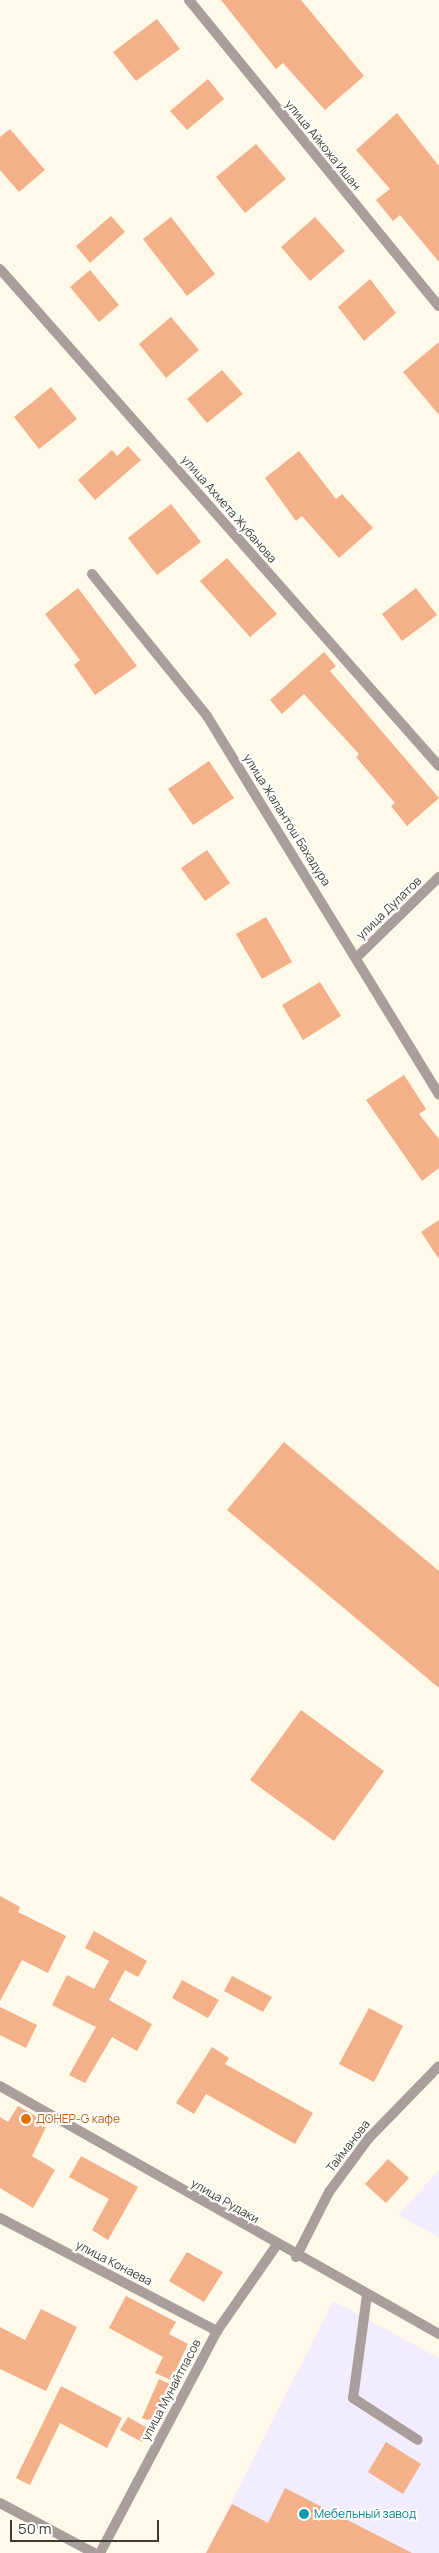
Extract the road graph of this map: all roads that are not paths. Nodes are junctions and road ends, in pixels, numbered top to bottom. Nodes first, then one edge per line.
1 (188, 0) edge
2 (0, 269) edge
3 (439, 306) edge
4 (92, 574) dead end
5 (439, 766) edge
6 (439, 877) edge
7 (357, 957) junction
8 (439, 1095) edge
9 (439, 2066) edge
10 (0, 2086) edge
11 (0, 2218) edge
12 (276, 2246) junction
13 (296, 2257) junction
14 (367, 2295) junction
15 (216, 2330) junction
16 (439, 2334) edge
17 (418, 2440) dead end
18 (0, 2503) edge
19 (94, 2553) edge
20 (100, 2553) edge

1 - 3 street, улица Айкожа Ишан
2 - 5 street, улица Ахмета Жубанова
4 - 7 street, улица Жалантош Бахадура
6 - 7 street, улица Дулатов
7 - 8 street, улица Жалантош Бахадура
9 - 13 street, Тайманова
10 - 12 street, улица Рудаки
11 - 15 street, улица Конаева
12 - 13 street, улица Рудаки
12 - 15 street, улица Мунайтпасов
13 - 14 street, улица Рудаки
14 - 16 street, улица Рудаки
14 - 17 street
15 - 20 street, улица Мунайтпасов
18 - 19 street

